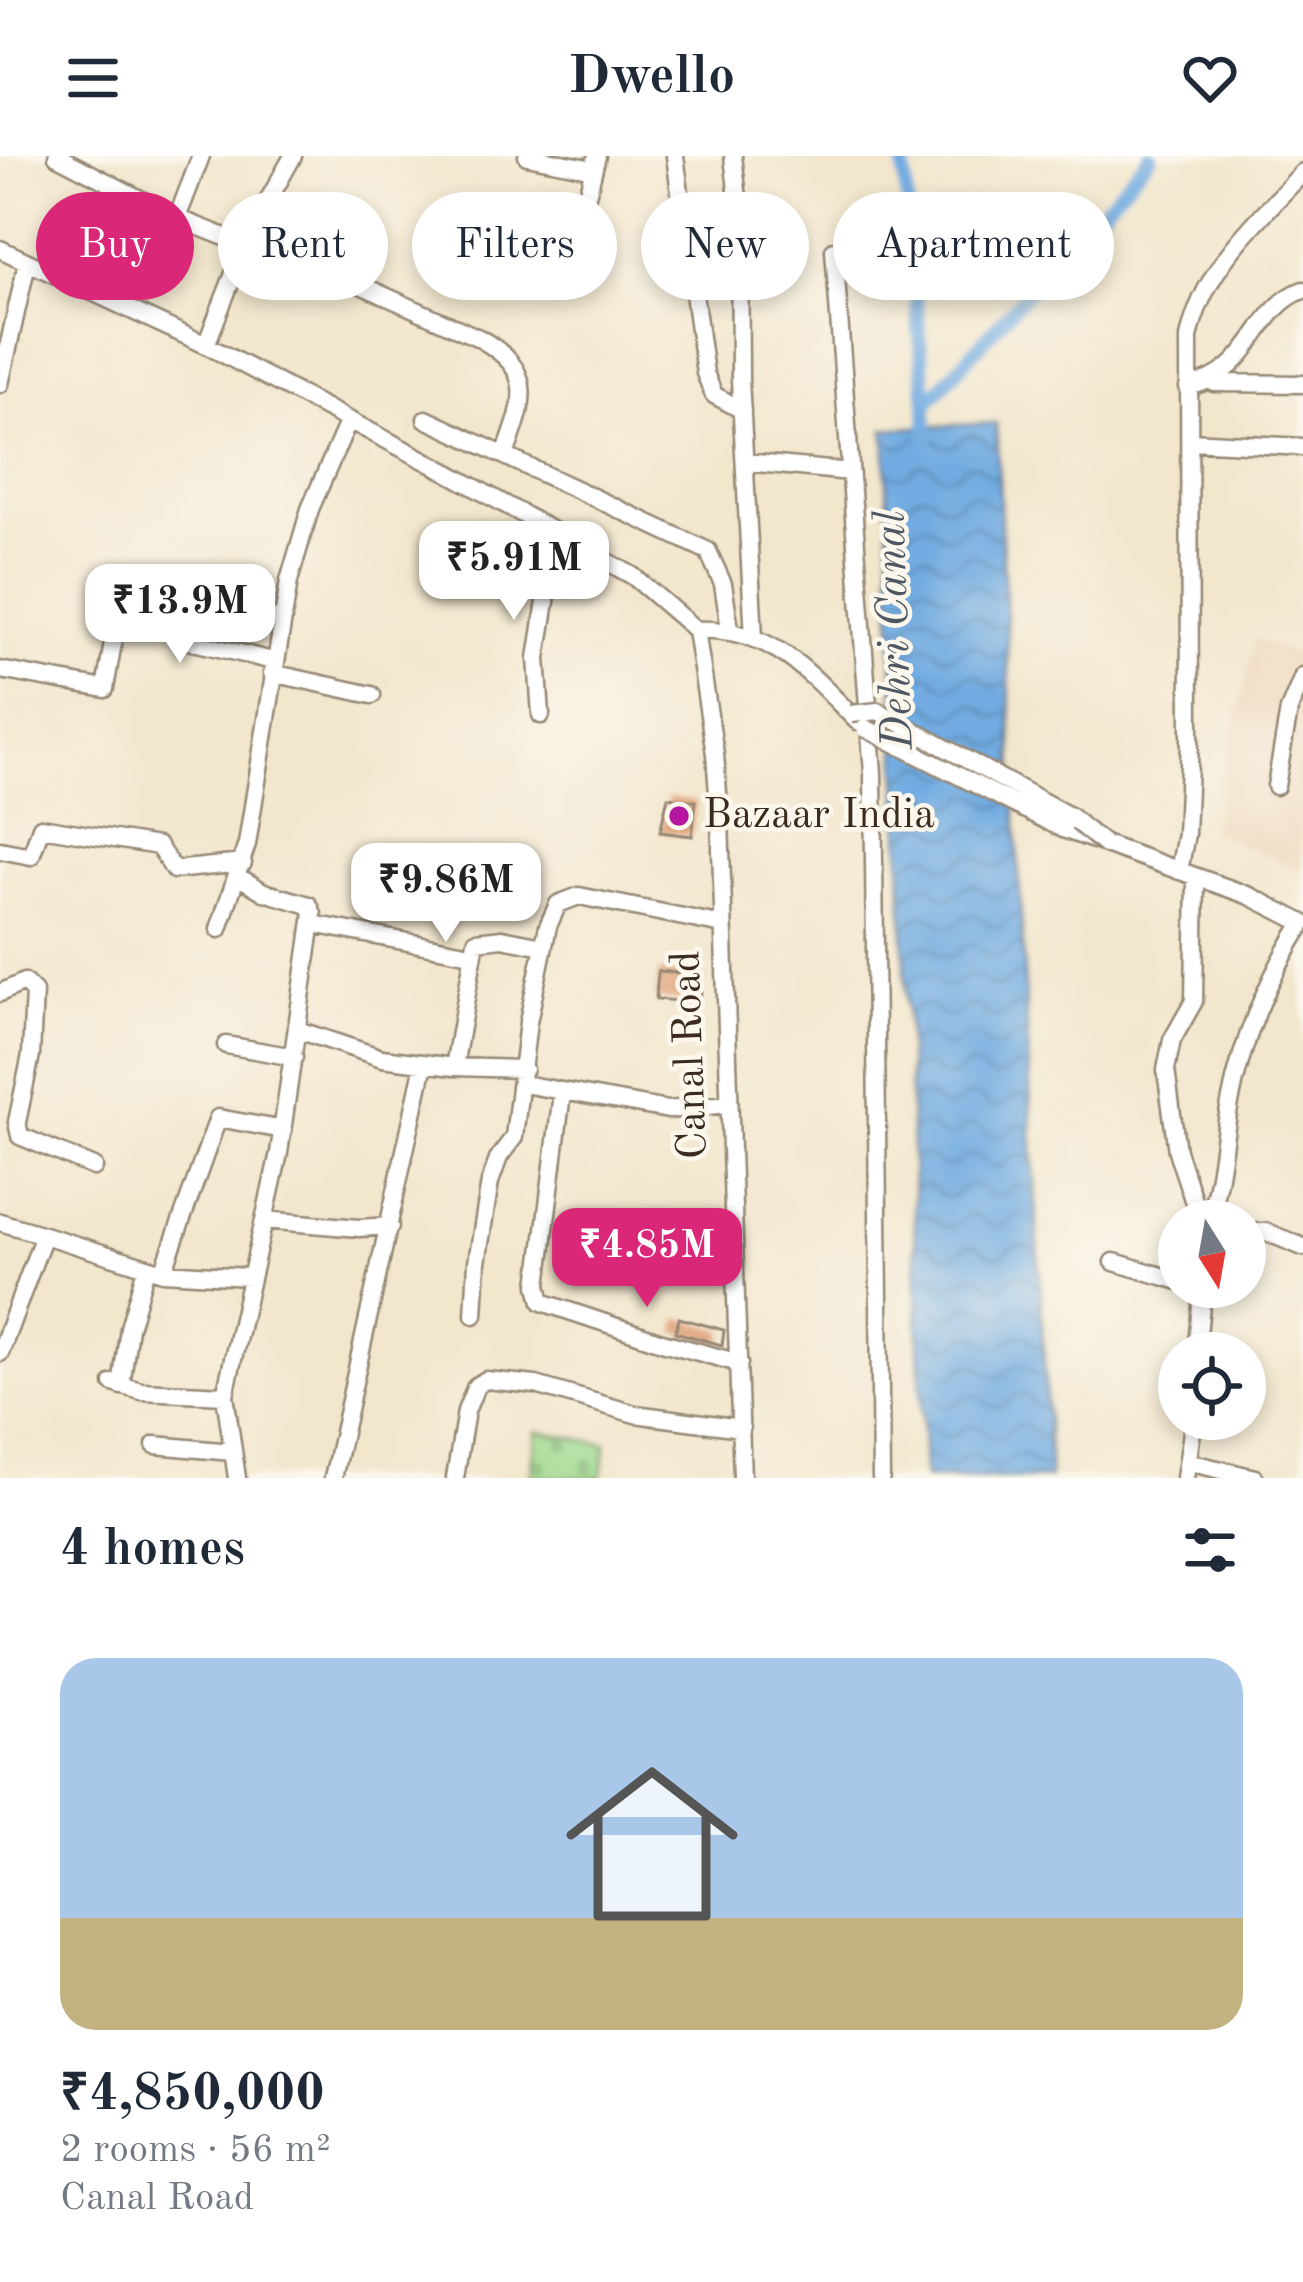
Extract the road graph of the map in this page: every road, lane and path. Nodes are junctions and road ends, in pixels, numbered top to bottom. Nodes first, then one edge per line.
1 (57, 156) edge
2 (201, 156) edge
3 (293, 156) edge
4 (527, 156) edge
5 (675, 156) edge
6 (733, 156) edge
7 (595, 162) edge
8 (1303, 172) edge
9 (127, 192) edge
10 (187, 192) edge
11 (273, 192) edge
12 (590, 192) edge
13 (0, 249) edge
14 (27, 263) junction
15 (1303, 290) edge
16 (224, 300) edge
17 (388, 300) edge
18 (838, 300) edge
19 (206, 345) junction
20 (0, 384) edge
21 (1303, 384) edge
22 (1197, 385) junction
23 (742, 410) junction
24 (426, 419) dead end
25 (350, 421) junction
26 (1190, 441) junction
27 (1303, 447) edge
28 (505, 455) junction
29 (746, 462) junction
30 (850, 472) junction
31 (556, 532) junction
32 (180, 594) junction
33 (280, 620) junction
34 (730, 629) junction
35 (696, 630) junction
36 (754, 638) junction
37 (273, 667) junction
38 (0, 670) edge
39 (1303, 676) edge
40 (372, 695) dead end
41 (851, 714) junction
42 (541, 716) dead end
43 (1276, 786) dead end
44 (1105, 845) junction
45 (0, 850) edge
46 (241, 870) junction
47 (1187, 874) junction
48 (1303, 923) edge
49 (313, 924) junction
50 (723, 925) junction
51 (219, 929) dead end
52 (543, 946) junction
53 (471, 954) junction
54 (0, 992) edge
55 (298, 1030) junction
56 (226, 1045) dead end
57 (294, 1057) junction
58 (424, 1064) junction
59 (454, 1067) junction
60 (524, 1076) junction
61 (562, 1093) junction
62 (728, 1103) junction
63 (283, 1130) junction
64 (94, 1167) dead end
65 (1195, 1200) edge
66 (1212, 1200) edge
67 (264, 1220) junction
68 (0, 1222) edge
69 (390, 1226) junction
70 (1266, 1232) edge
71 (44, 1235) junction
72 (1303, 1247) edge
73 (1114, 1262) dead end
74 (154, 1270) junction
75 (1158, 1275) edge
76 (248, 1277) junction
77 (474, 1315) dead end
78 (0, 1353) edge
79 (739, 1363) junction
80 (225, 1395) junction
81 (741, 1428) junction
82 (1190, 1440) edge
83 (155, 1445) dead end
84 (232, 1452) junction
85 (1186, 1470) edge
86 (237, 1478) edge
87 (333, 1478) edge
88 (455, 1478) edge
89 (742, 1478) edge
90 (881, 1478) edge
91 (1255, 1478) edge

1 - 9 street
2 - 10 street
3 - 11 street
4 - 7 street
5 - 23 street
6 - 23 street
7 - 12 street
8 - 22 street
13 - 14 street
14 - 19 street
14 - 20 street
15 - 22 street
16 - 19 street
17 - 28 street
18 - 30 street
19 - 25 street
21 - 22 street
22 - 26 street
23 - 29 street
24 - 28 street
25 - 31 street
25 - 33 street
26 - 27 street
26 - 47 street
28 - 34 street
29 - 30 street
29 - 36 street
30 - 90 street
31 - 35 street
31 - 42 street
32 - 33 street
32 - 37 street
32 - 38 street
33 - 37 street
34 - 35 street
34 - 36 street
35 - 50 street, Canal Road
36 - 41 street
37 - 40 street
37 - 46 street
39 - 43 street
41 - 44 street, bridge
41 - 44 street, bridge
44 - 47 street
45 - 46 street
46 - 49 street
46 - 51 street
47 - 48 street
47 - 65 street
48 - 66 street
49 - 53 street
49 - 55 street
50 - 52 street
50 - 62 street, Canal Road
52 - 53 street
52 - 60 street
53 - 59 street
54 - 64 street
55 - 57 street
55 - 58 street
56 - 57 street
57 - 63 street
58 - 59 street
58 - 69 street
59 - 60 street
60 - 61 street
60 - 77 street
61 - 62 street
61 - 79 street
62 - 79 street, Canal Road
63 - 67 street
63 - 74 street
67 - 69 street
67 - 76 street
68 - 71 street
69 - 87 street
70 - 72 street
71 - 74 street
71 - 78 street
73 - 75 street
74 - 76 street
74 - 80 street
76 - 80 street
79 - 81 street, Canal Road
80 - 84 street
81 - 88 street
81 - 89 street, Canal Road
82 - 85 street
83 - 84 street
84 - 86 street
85 - 91 street

